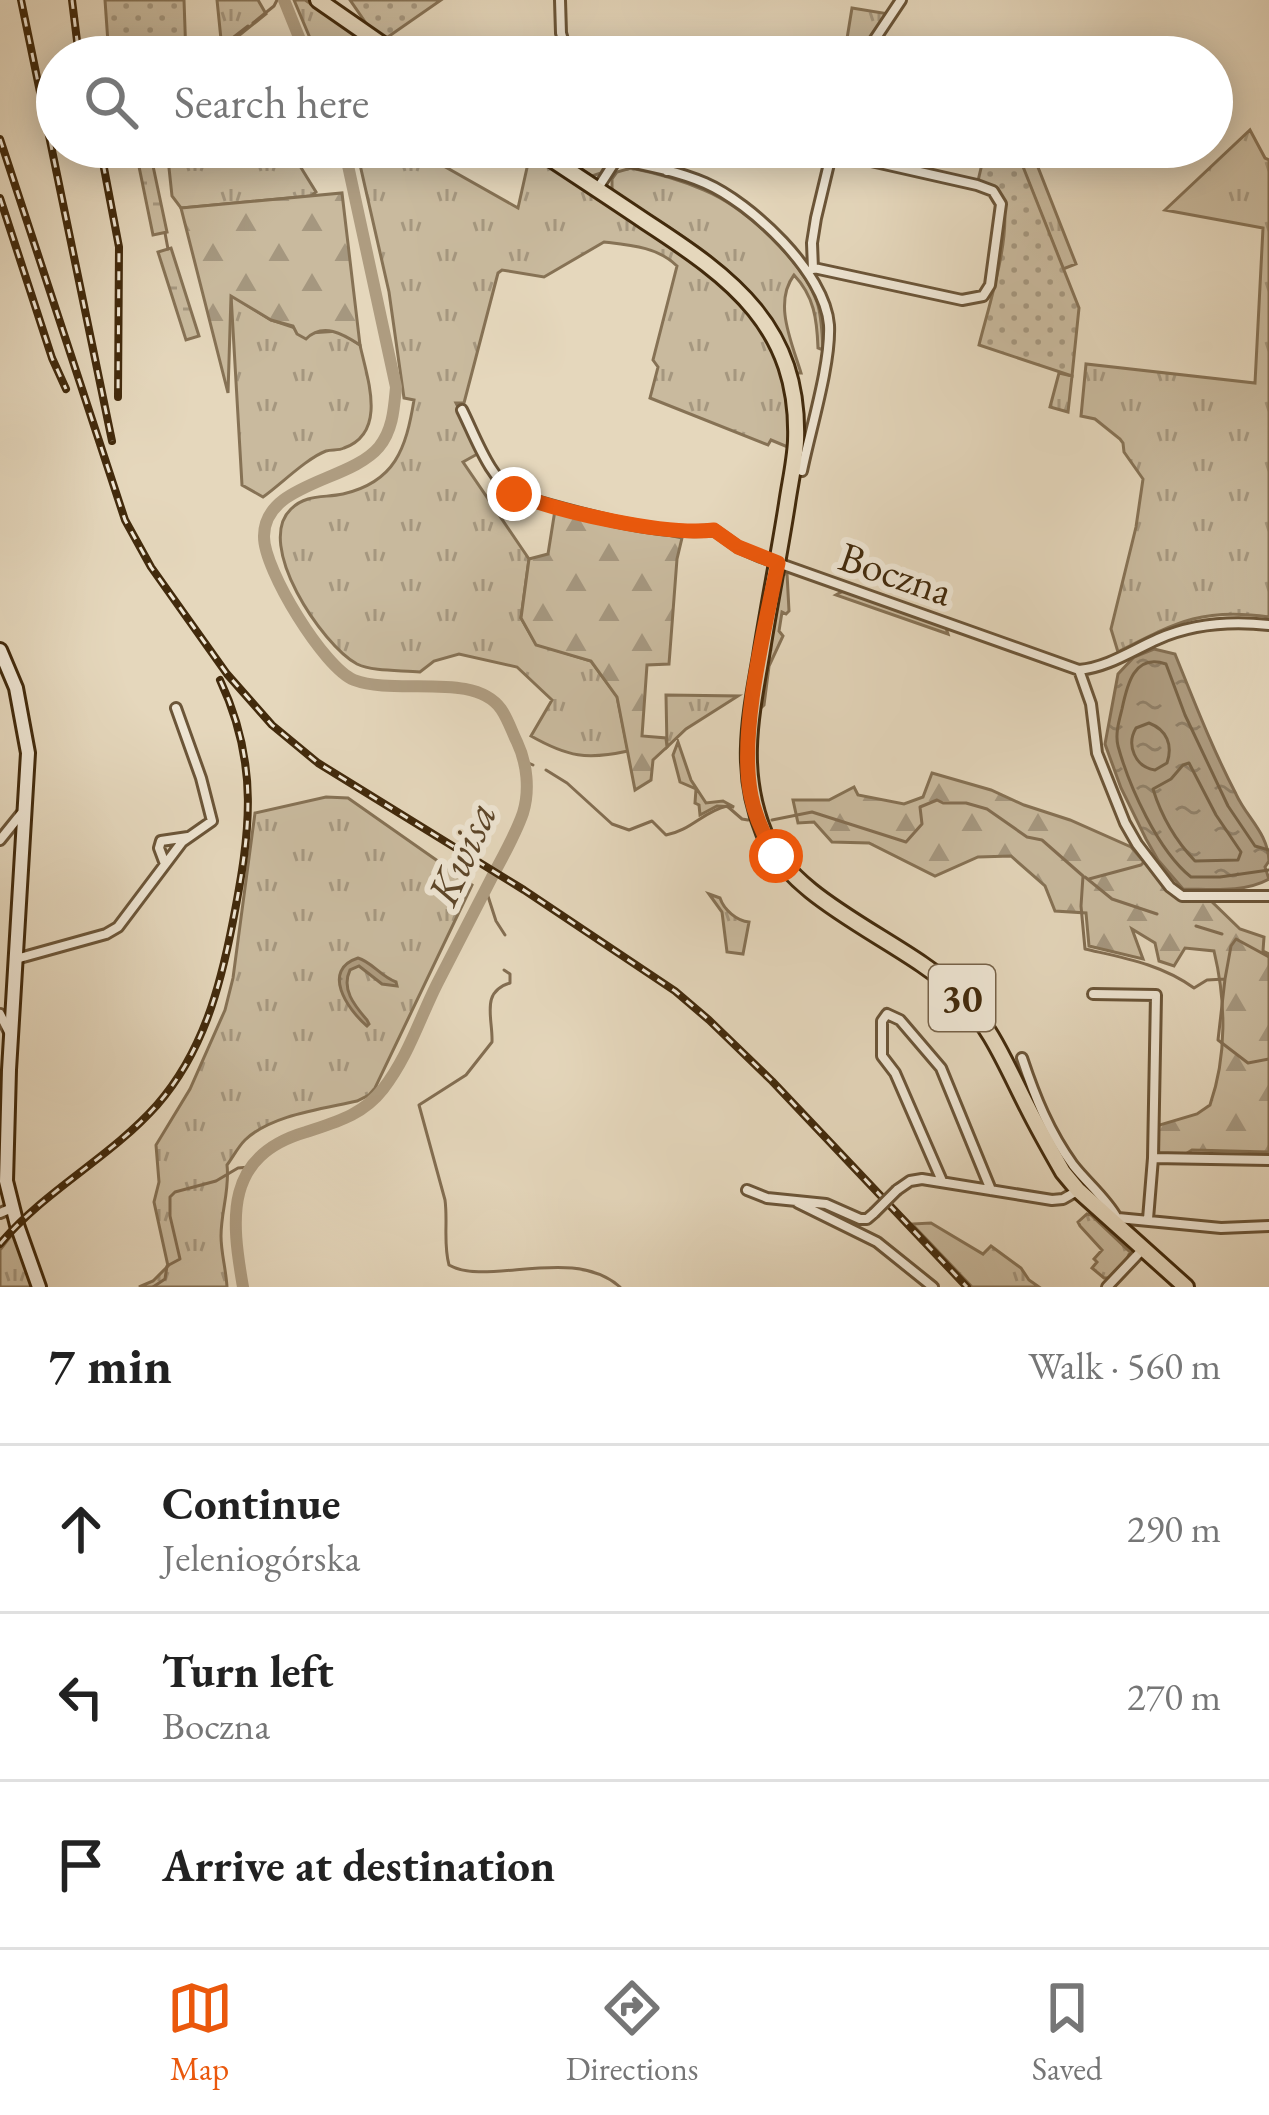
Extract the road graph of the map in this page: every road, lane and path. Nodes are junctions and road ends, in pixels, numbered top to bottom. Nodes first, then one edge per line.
1 (560, 0) edge
2 (901, 0) edge
3 (331, 6) edge
4 (372, 36) edge
5 (562, 36) edge
6 (877, 36) edge
7 (565, 168) edge
8 (610, 168) edge
9 (655, 168) edge
10 (668, 168) edge
11 (828, 168) edge
12 (903, 168) edge
13 (668, 171) junction
14 (597, 189) junction
15 (811, 271) junction
16 (462, 410) dead end
17 (802, 471) dead end
18 (778, 563) junction
19 (1269, 626) edge
20 (0, 650) edge
21 (1079, 670) junction
22 (176, 709) dead end
23 (26, 808) junction
24 (190, 837) junction
25 (0, 840) edge
26 (165, 865) junction
27 (1269, 896) edge
28 (16, 959) junction
29 (1093, 994) dead end
30 (0, 1014) edge
31 (11, 1036) junction
32 (1022, 1058) dead end
33 (1153, 1158) junction
34 (1269, 1160) edge
35 (942, 1181) junction
36 (747, 1190) dead end
37 (991, 1190) junction
38 (1078, 1190) junction
39 (798, 1203) junction
40 (6, 1211) edge
41 (1114, 1218) junction
42 (1148, 1219) junction
43 (1269, 1226) edge
44 (1143, 1249) junction
45 (39, 1287) edge
46 (933, 1287) edge
47 (1108, 1287) edge
48 (1186, 1287) edge

1 - 5 street
2 - 6 street
3 - 4 main road
7 - 14 main road, 30
8 - 14 street
9 - 13 street
10 - 13 street
11 - 15 street
12 - 15 street
13 - 15 street
14 - 18 main road, 30
15 - 17 street
16 - 18 street, Boczna
18 - 21 street, Boczna
18 - 38 main road, 30
19 - 21 street
20 - 23 main road
21 - 27 street
22 - 24 street
23 - 25 street
23 - 28 main road
24 - 26 street
24 - 26 street
26 - 28 street
28 - 31 main road
29 - 33 street
30 - 31 street
31 - 40 main road
32 - 41 street
33 - 34 street
33 - 42 street
35 - 37 street
35 - 37 street
35 - 39 street, bridge
36 - 39 street
37 - 38 street
38 - 41 main road, 30
39 - 46 street
40 - 45 main road
41 - 42 street
41 - 44 main road, 30
42 - 43 street
44 - 47 street
44 - 48 main road, 30

